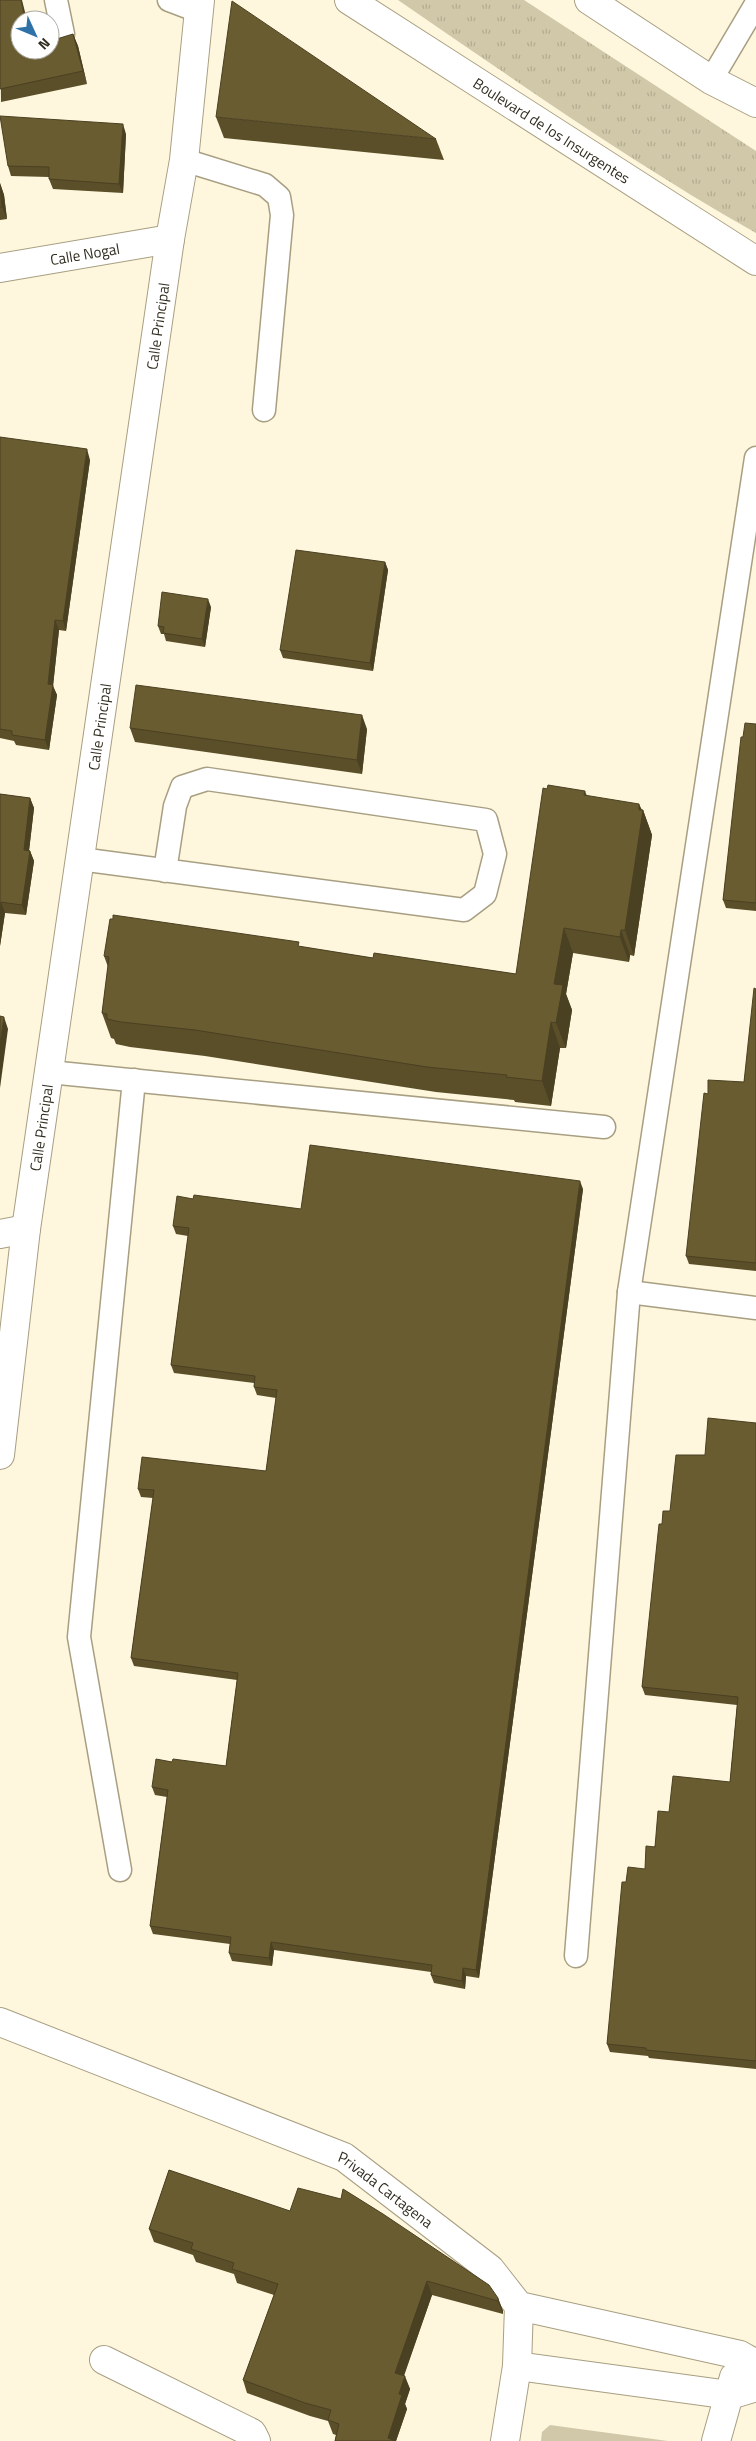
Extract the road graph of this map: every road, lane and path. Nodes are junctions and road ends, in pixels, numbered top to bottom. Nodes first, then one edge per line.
1 (56, 0) edge
2 (170, 0) edge
3 (349, 0) edge
4 (589, 0) edge
5 (756, 4) edge
6 (198, 5) edge
7 (63, 34) dead end
8 (711, 80) junction
9 (756, 103) edge
10 (184, 160) junction
11 (170, 239) junction
12 (756, 261) edge
13 (0, 268) edge
14 (264, 410) dead end
15 (756, 458) edge
16 (80, 859) junction
17 (165, 871) junction
18 (49, 1072) junction
19 (134, 1080) junction
20 (604, 1127) dead end
21 (13, 1232) edge
22 (629, 1292) junction
23 (756, 1308) edge
24 (0, 1455) edge
25 (120, 1870) dead end
26 (576, 1956) dead end
27 (0, 2022) edge
28 (519, 2306) junction
29 (104, 2360) dead end
30 (748, 2360) edge
31 (517, 2366) junction
32 (756, 2387) edge
33 (730, 2395) junction
34 (256, 2441) edge
35 (505, 2441) edge
36 (716, 2441) edge

1 - 7 lane
2 - 6 lane
3 - 12 street, Boulevard de los Insurgentes
4 - 8 street
5 - 8 lane
6 - 10 street, Calle Principal
8 - 9 street
10 - 11 street, Calle Principal
10 - 14 lane
11 - 13 street, Calle Nogal
11 - 16 street, Calle Principal
15 - 22 lane
16 - 17 lane
16 - 18 street, Calle Principal
17 - 17 lane
18 - 19 lane
18 - 21 street, Calle Principal
19 - 20 lane
19 - 25 lane
21 - 24 street, Calle Principal
22 - 23 lane
22 - 26 lane
27 - 28 street, Privada Cartagena
28 - 30 street
28 - 31 street
29 - 34 street
30 - 33 street
31 - 33 street
31 - 35 street
32 - 33 street
33 - 36 street

